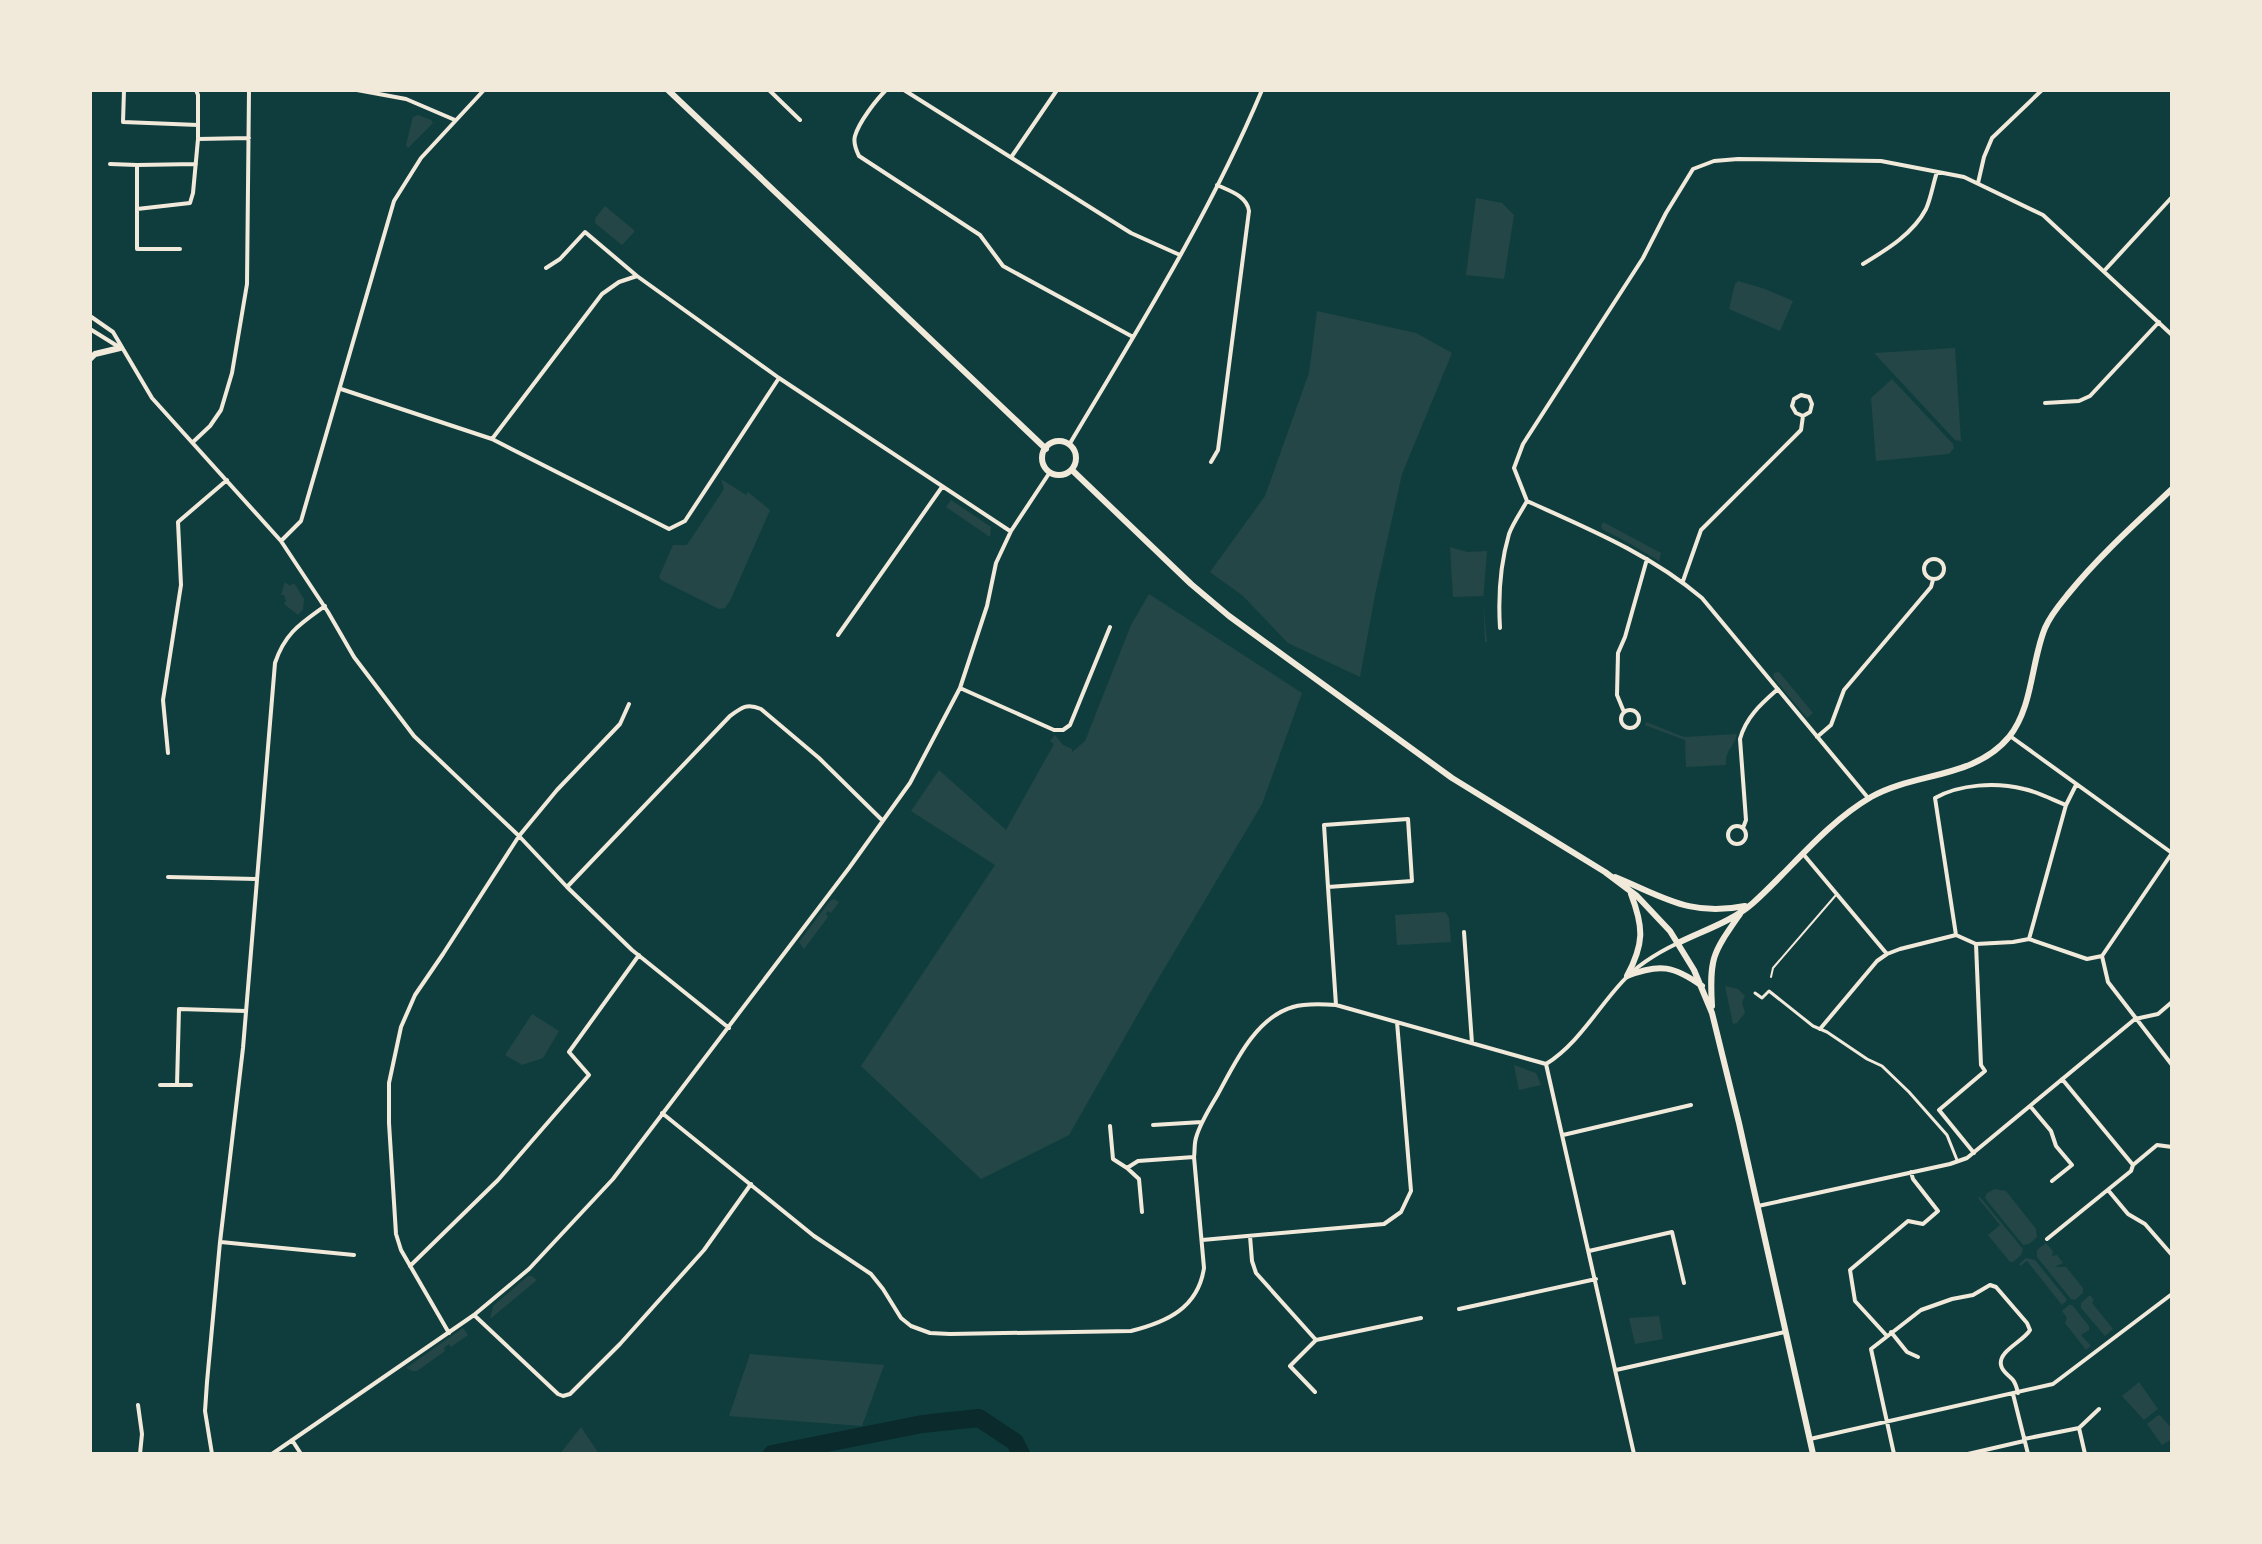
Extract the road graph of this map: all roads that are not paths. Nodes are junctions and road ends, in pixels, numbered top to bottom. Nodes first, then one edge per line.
1 (124, 90) edge
2 (196, 90) edge
3 (249, 90) edge
4 (357, 90) edge
5 (484, 90) edge
6 (668, 90) edge
7 (769, 90) edge
8 (886, 90) edge
9 (904, 90) edge
10 (1057, 90) edge
11 (1262, 90) edge
12 (2042, 90) edge
13 (455, 120) junction
14 (800, 120) dead end
15 (198, 125) junction
16 (249, 138) junction
17 (198, 139) junction
18 (1012, 156) junction
19 (110, 164) dead end
20 (196, 164) junction
21 (137, 165) junction
22 (1937, 172) junction
23 (1978, 183) junction
24 (1217, 185) junction
25 (2172, 197) edge
26 (137, 209) junction
27 (180, 249) dead end
28 (1180, 255) junction
29 (1863, 264) dead end
30 (546, 268) dead end
31 (2105, 270) junction
32 (637, 276) junction
33 (90, 316) edge
34 (2159, 322) junction
35 (90, 329) edge
36 (2172, 335) edge
37 (1133, 337) junction
38 (120, 348) junction
39 (90, 359) edge
40 (779, 378) junction
41 (341, 389) junction
42 (2045, 403) dead end
43 (1803, 416) junction
44 (492, 439) junction
45 (193, 442) junction
46 (1069, 445) junction
47 (1046, 449) junction
48 (1211, 462) dead end
49 (1072, 470) junction
50 (1050, 472) junction
51 (227, 480) junction
52 (942, 487) junction
53 (2172, 489) edge
54 (1527, 501) junction
55 (1011, 531) junction
56 (281, 541) junction
57 (1647, 559) junction
58 (1933, 580) junction
59 (1682, 582) junction
60 (325, 606) junction
61 (1110, 627) dead end
62 (1500, 628) dead end
63 (838, 635) dead end
64 (960, 688) junction
65 (1778, 689) junction
66 (629, 704) dead end
67 (1624, 712) junction
68 (2010, 736) junction
69 (1817, 737) junction
70 (168, 753) dead end
71 (2076, 785) junction
72 (1869, 799) junction
73 (2066, 805) junction
74 (882, 820) junction
75 (1743, 828) junction
76 (519, 836) junction
77 (2172, 853) edge
78 (1803, 854) junction
79 (1605, 872) junction
80 (168, 877) dead end
81 (257, 879) junction
82 (567, 887) junction
83 (1328, 887) junction
84 (1630, 891) junction
85 (1837, 894) junction
86 (1752, 904) junction
87 (1742, 911) junction
88 (1464, 932) dead end
89 (1956, 935) junction
90 (2029, 939) junction
91 (1678, 943) junction
92 (1976, 944) junction
93 (1887, 954) junction
94 (639, 955) junction
95 (2102, 956) junction
96 (1627, 976) junction
97 (1771, 977) dead end
98 (1702, 986) junction
99 (1755, 993) dead end
100 (2172, 1002) edge
101 (1336, 1005) junction
102 (246, 1011) junction
103 (1712, 1013) junction
104 (2135, 1019) junction
105 (1397, 1022) junction
106 (729, 1028) junction
107 (1820, 1029) junction
108 (1472, 1043) junction
109 (1546, 1064) junction
110 (2172, 1065) edge
111 (2062, 1079) junction
112 (160, 1085) dead end
113 (177, 1085) junction
114 (191, 1085) dead end
115 (1691, 1105) dead end
116 (2030, 1106) junction
117 (662, 1113) junction
118 (1202, 1122) junction
119 (1153, 1125) dead end
120 (1110, 1126) dead end
121 (1563, 1135) junction
122 (2172, 1147) edge
123 (1974, 1153) junction
124 (1194, 1157) junction
125 (1957, 1161) junction
126 (2133, 1165) junction
127 (1127, 1168) junction
128 (1911, 1172) junction
129 (2052, 1181) dead end
130 (751, 1184) junction
131 (2108, 1190) junction
132 (1758, 1206) junction
133 (1142, 1212) dead end
134 (1250, 1236) junction
135 (2047, 1239) dead end
136 (1202, 1240) junction
137 (220, 1242) junction
138 (1589, 1251) junction
139 (354, 1255) dead end
140 (2172, 1255) edge
141 (410, 1266) junction
142 (1596, 1279) junction
143 (1684, 1283) dead end
144 (2172, 1294) edge
145 (1459, 1309) dead end
146 (474, 1315) junction
147 (1421, 1318) dead end
148 (1785, 1332) junction
149 (449, 1333) junction
150 (1889, 1334) junction
151 (1316, 1340) junction
152 (1918, 1357) dead end
153 (1616, 1370) junction
154 (1315, 1392) dead end
155 (2016, 1394) junction
156 (138, 1405) dead end
157 (2099, 1409) dead end
158 (1887, 1422) junction
159 (2079, 1428) junction
160 (1810, 1439) junction
161 (292, 1440) junction
162 (2024, 1440) junction
163 (140, 1454) edge
164 (212, 1454) edge
165 (272, 1454) edge
166 (301, 1454) edge
167 (1634, 1454) edge
168 (1813, 1454) edge
169 (1894, 1454) edge
170 (1968, 1454) edge
171 (2028, 1454) edge
172 (2085, 1454) edge

1 - 15 street
2 - 15 street
3 - 16 street
4 - 13 street
5 - 13 street
6 - 47 street
7 - 14 street
8 - 37 street
9 - 18 street
10 - 18 street
11 - 24 street
12 - 23 street
13 - 41 street
15 - 17 street
16 - 17 street
16 - 45 street
17 - 20 street
18 - 28 street
19 - 21 street
20 - 21 street
20 - 26 street
21 - 26 street
22 - 23 street
22 - 29 street
22 - 54 street
23 - 31 street
24 - 28 street
24 - 48 street
25 - 31 street
26 - 27 street
28 - 37 street
30 - 32 street
31 - 34 street
32 - 40 street
32 - 44 street
33 - 38 street
34 - 36 street
34 - 42 street
35 - 38 street
37 - 46 street
38 - 39 street
38 - 45 street
40 - 44 street
40 - 52 street
41 - 44 street
41 - 56 street
43 - 43 street
43 - 59 street
45 - 51 street
46 - 47 street
46 - 49 street
47 - 50 street
49 - 50 street
49 - 79 street
50 - 55 street
51 - 56 street
51 - 70 street
52 - 55 street
52 - 63 street
53 - 68 street
54 - 57 street
54 - 62 street
55 - 64 street
56 - 60 street
57 - 59 street
57 - 67 street
58 - 58 street
58 - 69 street
59 - 65 street
60 - 76 street
60 - 81 street
61 - 64 street
64 - 74 street
65 - 69 street
65 - 75 street
66 - 76 street
67 - 67 street
68 - 71 street
68 - 72 street
69 - 72 street
71 - 73 street
71 - 77 street
72 - 78 street
73 - 89 street
73 - 90 street
74 - 82 street
74 - 106 street
75 - 75 street
76 - 82 street
76 - 141 street
77 - 95 street
78 - 85 street
78 - 86 street
79 - 84 street
79 - 86 street
80 - 81 street
81 - 102 street
82 - 94 street
83 - 83 street
83 - 101 street
84 - 91 street
84 - 96 street
85 - 93 street
85 - 97 lane
86 - 87 street
87 - 91 street
87 - 103 street
88 - 108 street
89 - 92 street
89 - 93 street
90 - 92 street
90 - 95 street
91 - 96 street
91 - 98 street
92 - 123 street
93 - 107 street
94 - 106 street
94 - 141 street
95 - 104 street
96 - 98 street
96 - 109 street
98 - 103 street
99 - 107 street
100 - 104 street
101 - 105 street
101 - 118 street
102 - 113 street
102 - 137 street
103 - 132 street
104 - 110 street
104 - 111 street
105 - 108 street
105 - 134 street
106 - 117 street
107 - 125 street
108 - 109 street
109 - 121 street
111 - 116 street
111 - 126 street
112 - 113 street
113 - 114 street
115 - 121 street
116 - 123 street
116 - 129 street
117 - 130 street
117 - 146 street
118 - 119 street
118 - 124 street
120 - 127 street
121 - 138 street
122 - 126 street
123 - 125 street
124 - 127 street
124 - 136 street
125 - 128 street
126 - 131 street
127 - 133 street
128 - 132 street
128 - 150 street
130 - 136 street
130 - 146 street
131 - 135 street
131 - 140 street
132 - 148 street
134 - 136 street
134 - 151 street
137 - 139 street
137 - 164 street
138 - 142 street
138 - 143 street
141 - 149 street
142 - 145 street
142 - 153 street
144 - 155 street
146 - 149 street
147 - 151 street
148 - 153 street
148 - 160 street
149 - 161 street
150 - 152 street
150 - 155 street
150 - 158 street
151 - 154 street
153 - 167 street
155 - 158 street
155 - 162 street
156 - 163 street
157 - 159 street
158 - 160 street
158 - 169 street
159 - 162 street
159 - 172 street
160 - 168 street
161 - 165 street
161 - 166 street
162 - 170 street
162 - 171 street

